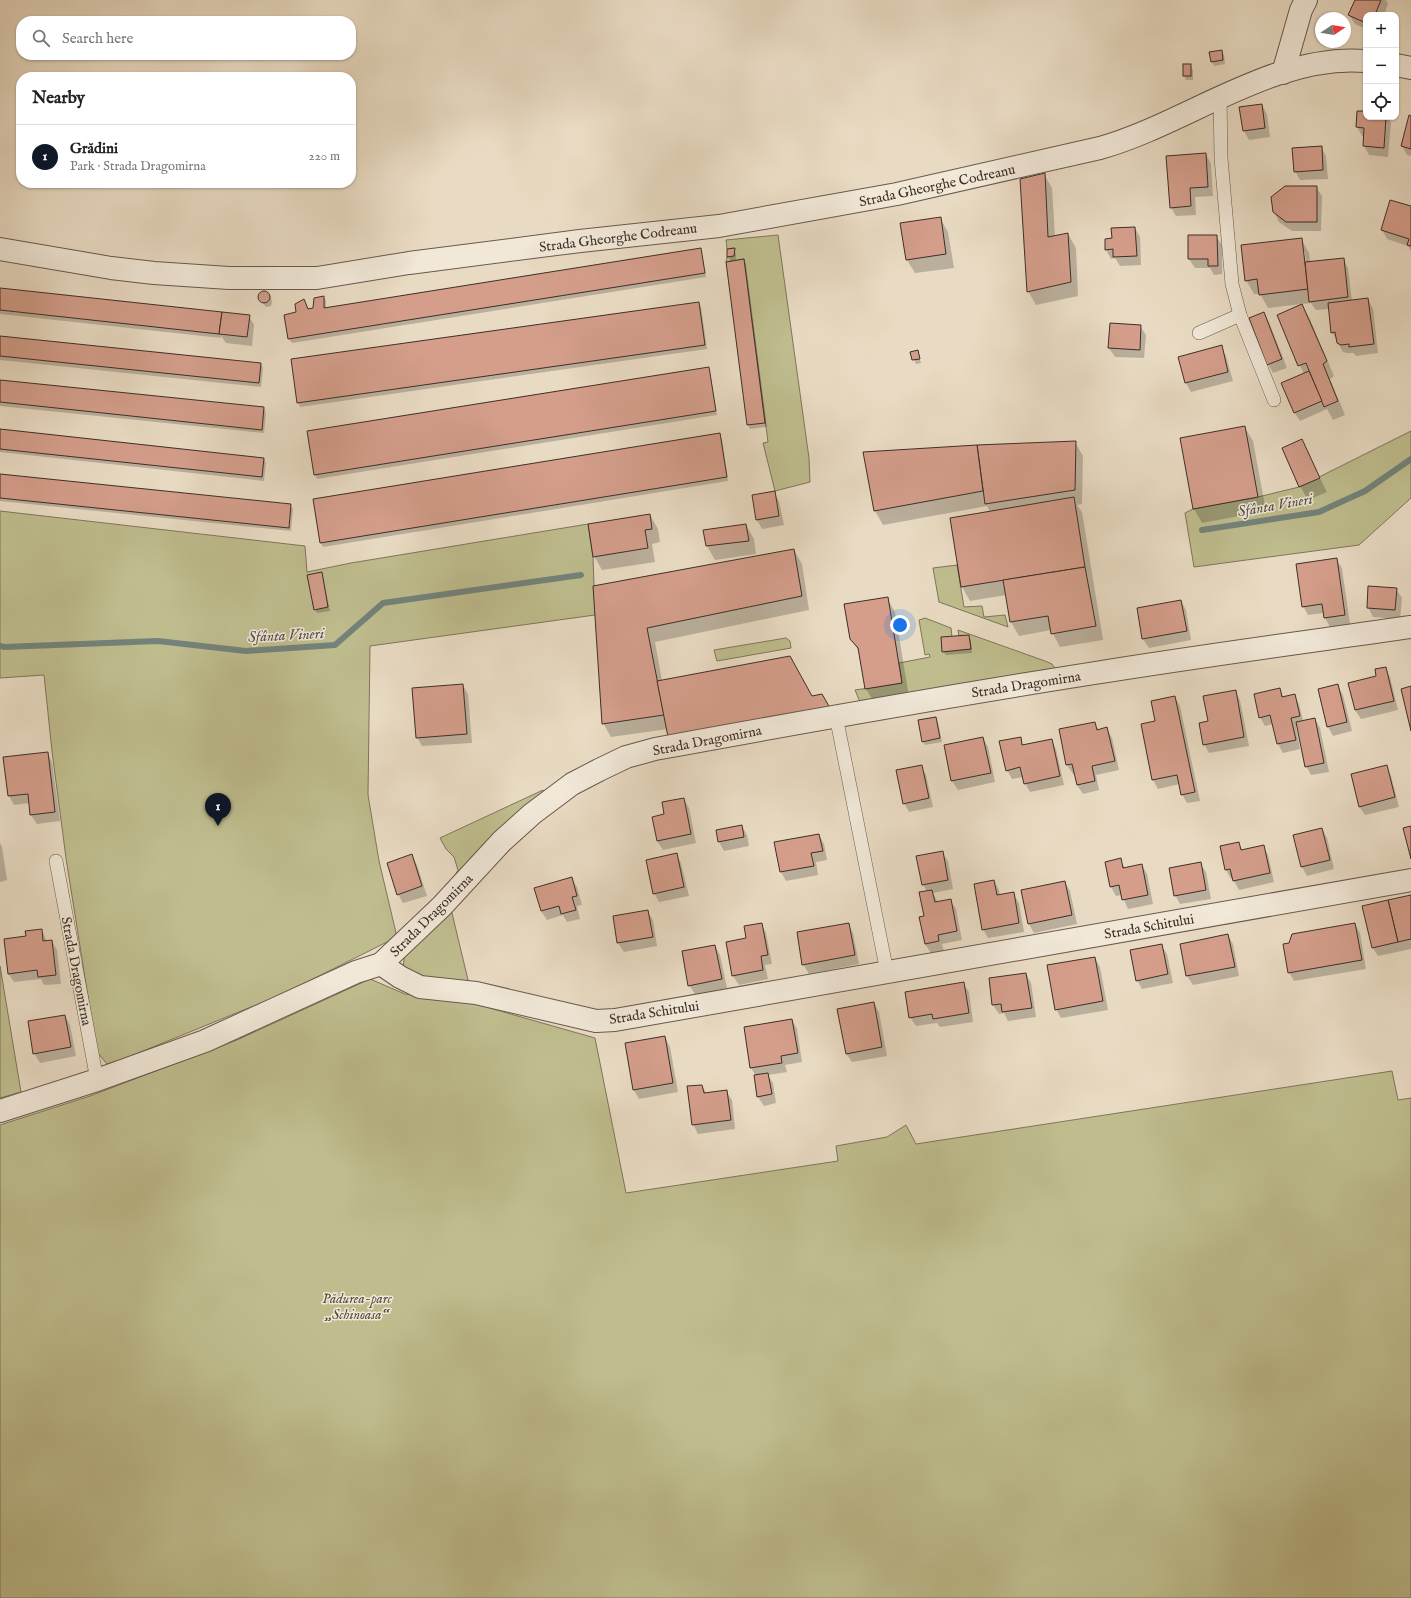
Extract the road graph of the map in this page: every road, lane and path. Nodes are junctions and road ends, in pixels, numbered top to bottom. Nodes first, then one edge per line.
1 (1306, 0) edge
2 (1363, 61) edge
3 (1399, 66) edge
4 (1411, 68) edge
5 (1283, 73) junction
6 (1220, 96) junction
7 (0, 249) edge
8 (1240, 314) junction
9 (1199, 333) dead end
10 (1274, 400) dead end
11 (1411, 627) edge
12 (836, 716) junction
13 (56, 861) dead end
14 (1411, 880) edge
15 (381, 964) junction
16 (887, 972) junction
17 (97, 1080) junction
18 (0, 1112) edge

1 - 5 street
2 - 5 street, Strada Gheorghe Codreanu
3 - 4 street
5 - 6 street, Strada Gheorghe Codreanu
6 - 7 street, Strada Gheorghe Codreanu
6 - 8 lane
8 - 9 lane
8 - 10 lane
11 - 12 street, Strada Dragomirna
12 - 15 street, Strada Dragomirna
12 - 16 lane
13 - 17 lane, Strada Dragomirna
14 - 16 street, Strada Schitului
15 - 16 street, Strada Schitului
15 - 17 street, Strada Dragomirna
17 - 18 street, Strada Dragomirna

